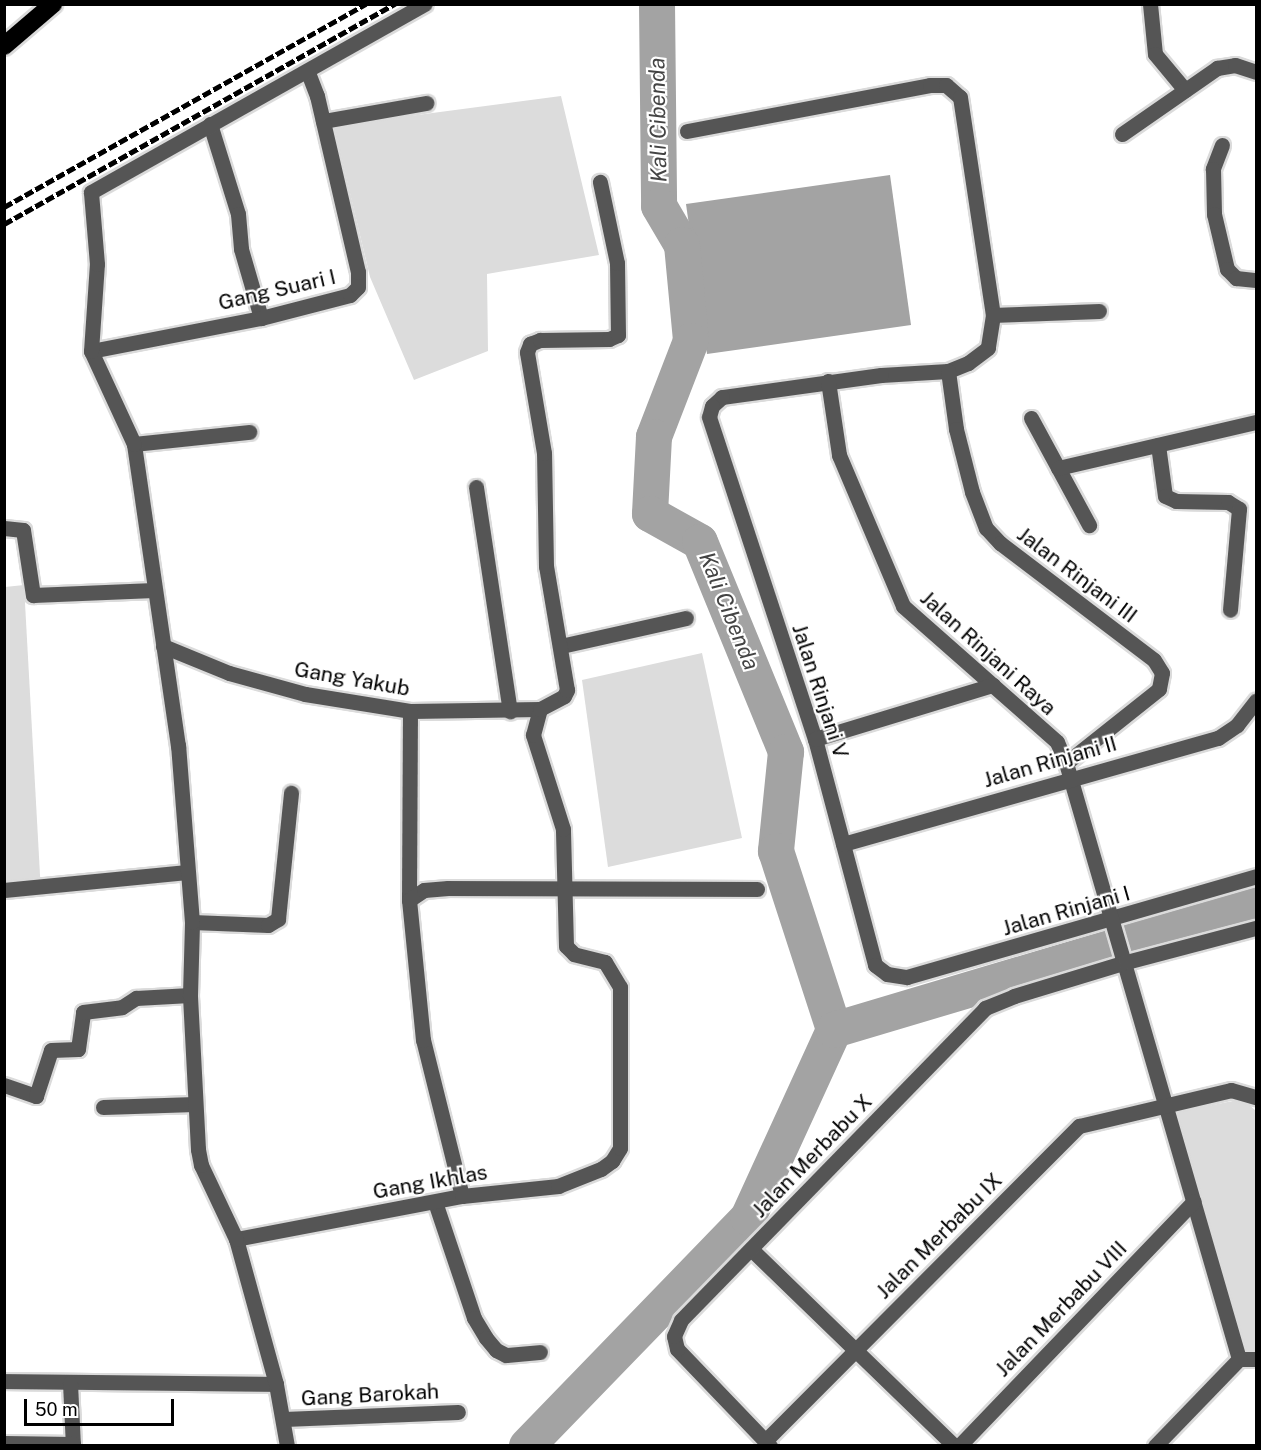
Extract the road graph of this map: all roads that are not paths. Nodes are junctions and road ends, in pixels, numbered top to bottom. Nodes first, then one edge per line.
1 (53, 4) edge
2 (425, 4) edge
3 (1150, 4) edge
4 (4, 46) edge
5 (308, 72) junction
6 (1257, 72) edge
7 (1185, 90) junction
8 (426, 103) dead end
9 (323, 121) junction
10 (210, 124) junction
11 (687, 130) dead end
12 (1122, 134) dead end
13 (1222, 145) dead end
14 (600, 182) dead end
15 (1257, 280) edge
16 (1099, 311) dead end
17 (993, 315) junction
18 (261, 318) junction
19 (91, 351) junction
20 (948, 371) junction
21 (828, 381) junction
22 (1031, 418) dead end
23 (1257, 422) edge
24 (249, 432) dead end
25 (134, 444) junction
26 (1158, 446) junction
27 (1058, 468) junction
28 (476, 487) dead end
29 (1089, 525) dead end
30 (4, 528) edge
31 (154, 590) junction
32 (1230, 610) dead end
33 (686, 618) dead end
34 (163, 646) junction
35 (561, 646) junction
36 (993, 685) junction
37 (1257, 701) edge
38 (540, 709) junction
39 (410, 711) junction
40 (510, 711) junction
41 (815, 739) junction
42 (1068, 770) junction
43 (291, 793) dead end
44 (843, 844) junction
45 (187, 872) junction
46 (1257, 876) edge
47 (566, 889) junction
48 (757, 889) dead end
49 (4, 890) edge
50 (409, 900) junction
51 (192, 922) junction
52 (1115, 925) junction
53 (1257, 928) edge
54 (1125, 957) junction
55 (887, 974) joint
56 (190, 995) junction
57 (4, 1085) edge
58 (1257, 1097) edge
59 (195, 1104) junction
60 (1167, 1105) junction
61 (103, 1107) dead end
62 (462, 1196) junction
63 (1194, 1201) junction
64 (435, 1202) junction
65 (236, 1239) junction
66 (751, 1249) junction
67 (856, 1350) junction
68 (540, 1352) dead end
69 (1239, 1359) junction
70 (1257, 1359) edge
71 (4, 1381) edge
72 (70, 1383) junction
73 (276, 1384) junction
74 (458, 1412) dead end
75 (284, 1419) junction
76 (4, 1443) edge
77 (768, 1443) edge
78 (73, 1445) edge
79 (287, 1446) edge
80 (957, 1446) edge
81 (1155, 1446) edge

1 - 4 highway
2 - 5 street
3 - 7 street
5 - 9 street, Gang Suari I
5 - 10 street
6 - 7 street
7 - 12 street
8 - 9 street
9 - 18 street, Gang Suari I
10 - 18 street
10 - 19 street
11 - 17 street
13 - 15 street
14 - 35 street
16 - 17 street
17 - 20 street
18 - 19 street, Gang Suari I
19 - 25 street
20 - 21 street
20 - 42 street, Jalan Rinjani III
21 - 36 street, Jalan Rinjani Raya
21 - 41 street, Jalan Rinjani V
22 - 27 street
23 - 26 street
24 - 25 street
25 - 31 street
26 - 27 street
26 - 32 street
27 - 29 street
28 - 40 street
30 - 31 street
31 - 34 street
33 - 35 street
34 - 39 street, Gang Yakub
34 - 45 street
35 - 38 street
36 - 41 street
36 - 42 street, Jalan Rinjani Raya
37 - 42 street, Jalan Rinjani II
38 - 40 street, Gang Yakub
38 - 47 street
39 - 40 street, Gang Yakub
39 - 50 street
41 - 44 street, Jalan Rinjani V
42 - 44 street, Jalan Rinjani II
42 - 52 street, Jalan Rinjani Raya
43 - 51 street
44 - 55 street, Jalan Rinjani V
45 - 49 street
45 - 51 street
46 - 52 street, Jalan Rinjani I
47 - 48 street
47 - 50 street
47 - 62 street, Gang Ikhlas
50 - 62 street
51 - 56 street
52 - 54 street, Jalan Rinjani Raya
52 - 55 street, Jalan Rinjani I
53 - 54 street, Jalan Merbabu X
54 - 60 street, Jalan Rinjani Raya
54 - 66 street, Jalan Merbabu X
56 - 57 street
56 - 59 street
58 - 60 street, Jalan Merbabu IX
59 - 61 street
59 - 65 street
60 - 63 street, Jalan Rinjani Raya
60 - 67 street, Jalan Merbabu IX
62 - 64 street, Gang Ikhlas
63 - 69 street, Jalan Rinjani Raya
63 - 80 street, Jalan Merbabu VIII
64 - 65 street, Gang Ikhlas
64 - 68 street
65 - 73 street
66 - 67 street
66 - 77 street, Jalan Merbabu X
67 - 77 street, Jalan Merbabu IX
67 - 80 street
69 - 70 street
69 - 81 street
71 - 72 street
72 - 73 street
72 - 78 street
73 - 75 street
74 - 75 street, Gang Barokah
75 - 79 street
76 - 78 street

